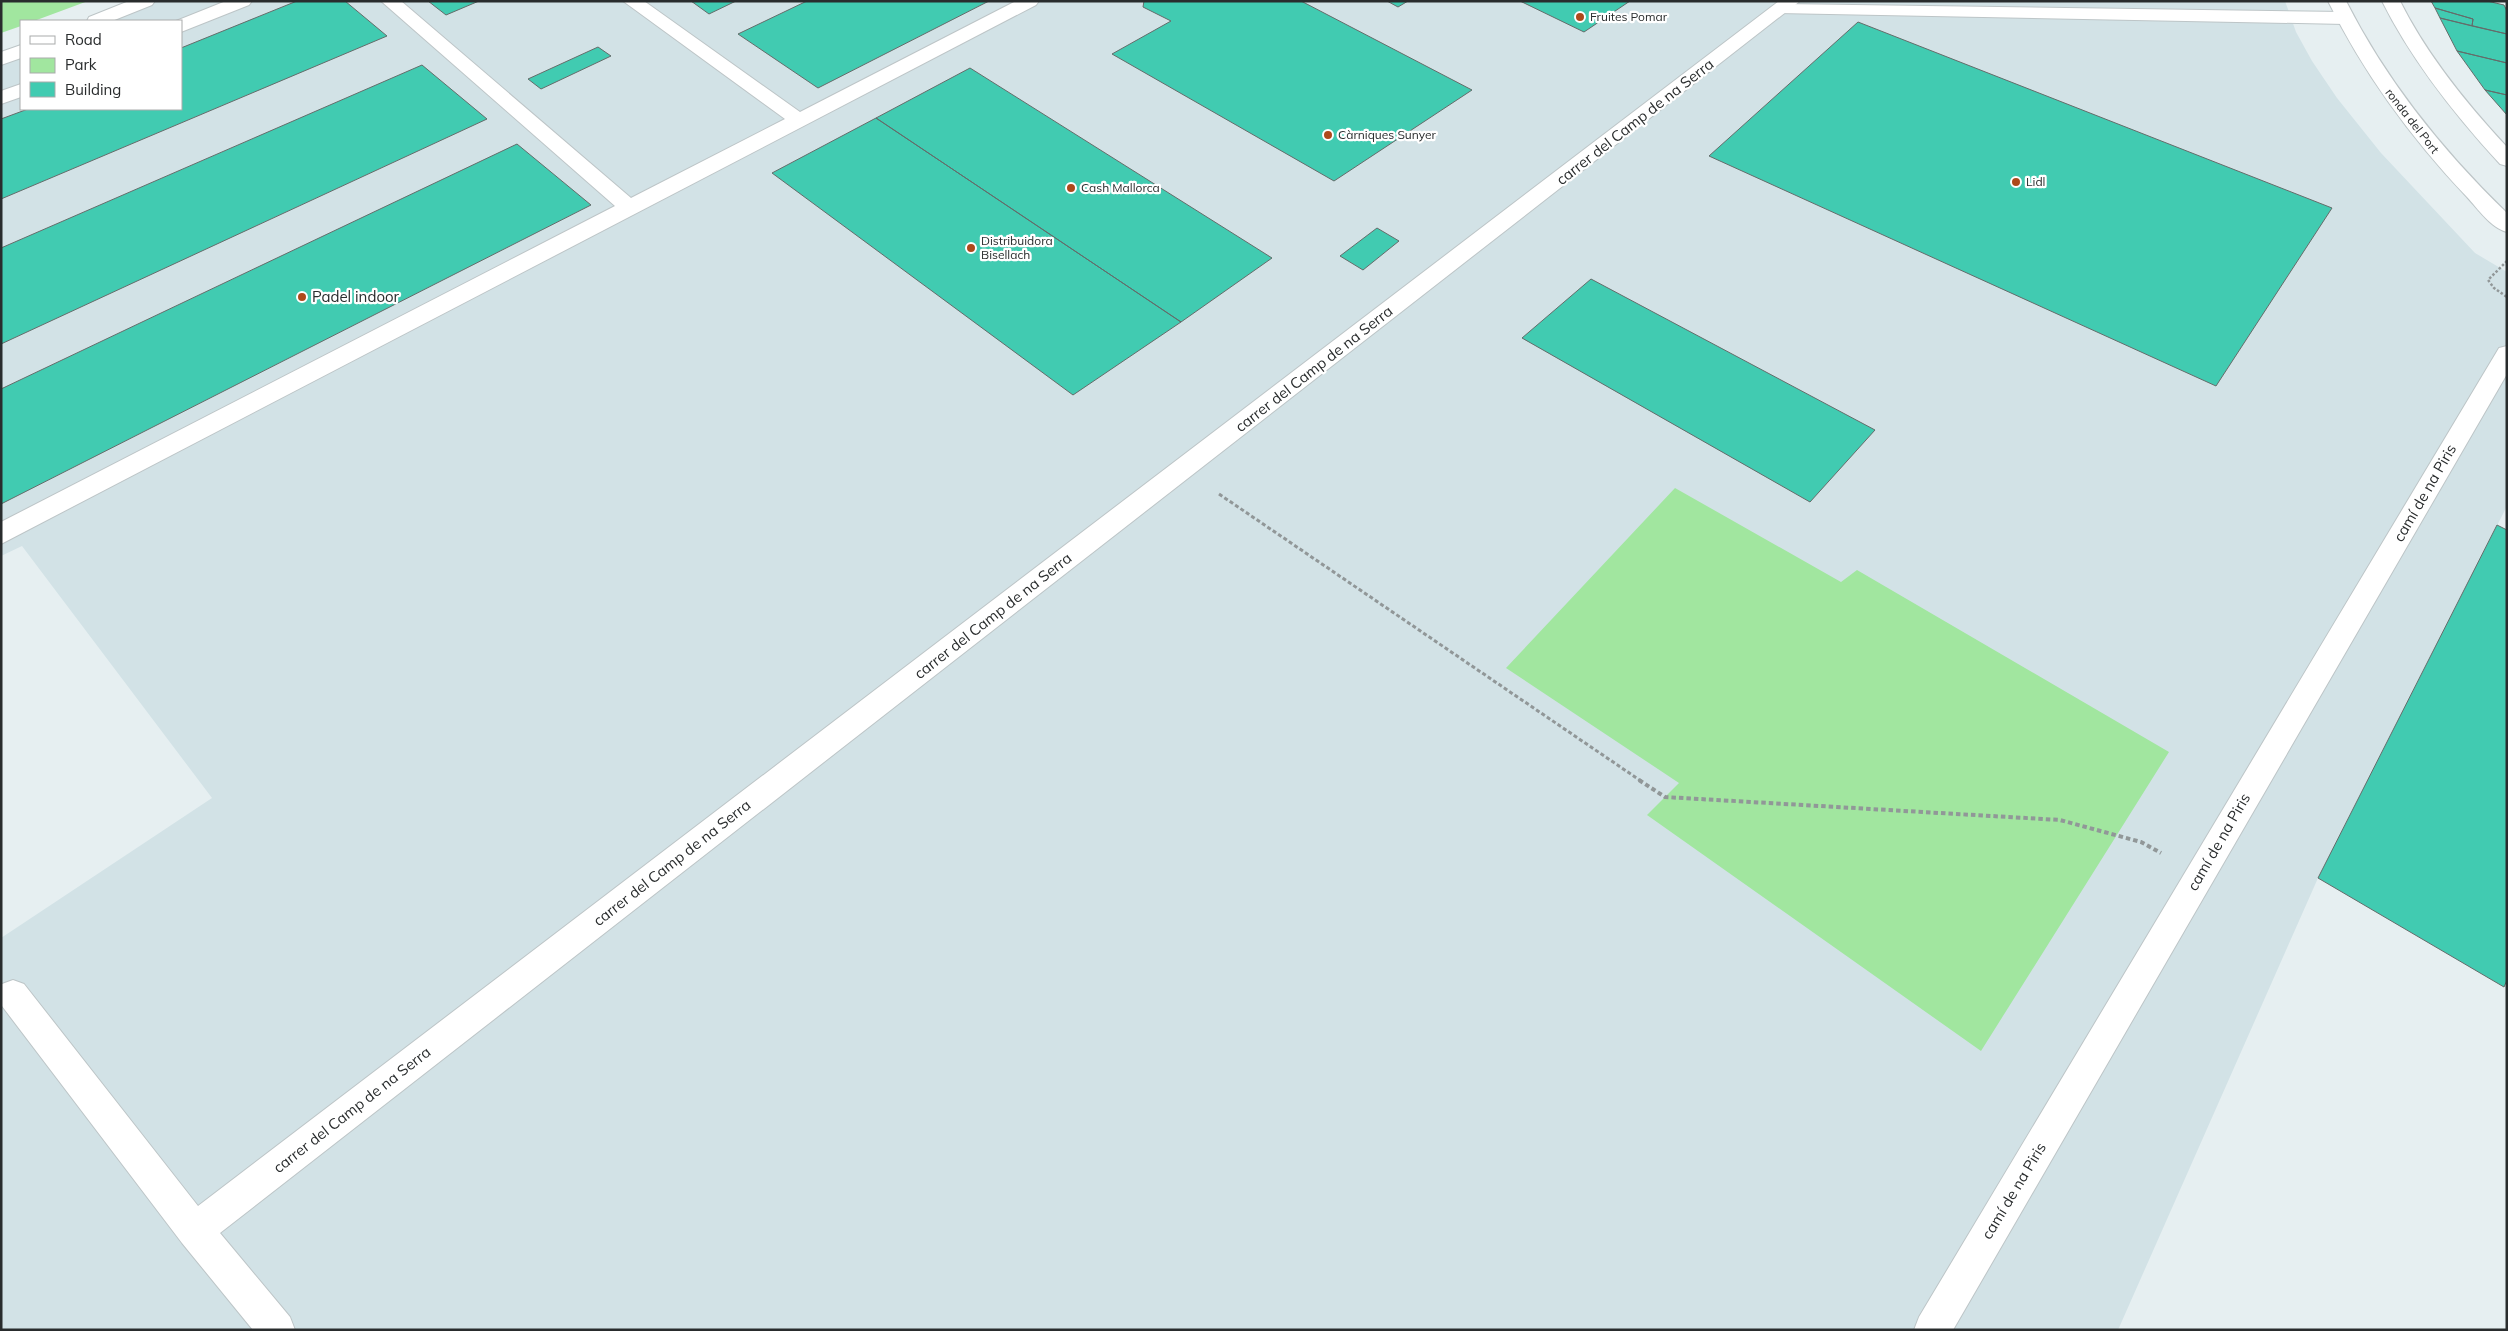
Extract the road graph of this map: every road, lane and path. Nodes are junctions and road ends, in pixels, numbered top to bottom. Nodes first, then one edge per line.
1 (146, 1) edge
2 (243, 1) edge
3 (390, 1) edge
4 (632, 1) edge
5 (1030, 1) edge
6 (2391, 1) edge
7 (1786, 5) edge
8 (2341, 10) edge
9 (98, 20) edge
10 (182, 26) edge
11 (20, 51) edge
12 (1, 59) edge
13 (20, 90) edge
14 (1, 98) edge
15 (798, 120) junction
16 (2507, 160) edge
17 (629, 208) junction
18 (2507, 225) edge
19 (2507, 261) edge
20 (2507, 297) edge
21 (2507, 354) edge
22 (1184, 469) junction
23 (1, 534) edge
24 (2200, 874) junction
25 (13, 995) dead end
26 (195, 1230) junction
27 (277, 1330) edge
28 (1932, 1330) edge

1 - 9 street
2 - 10 street
3 - 17 street
4 - 15 street
5 - 15 street
6 - 16 street
7 - 8 street
7 - 22 street, carrer del Camp de na Serra
8 - 18 street, ronda del Port
11 - 12 street
13 - 14 street
15 - 17 street
17 - 23 street
19 - 20 path
21 - 24 street, camí de na Piris
22 - 24 path
22 - 26 street, carrer del Camp de na Serra
24 - 28 street, camí de na Piris
25 - 26 street
26 - 27 street

